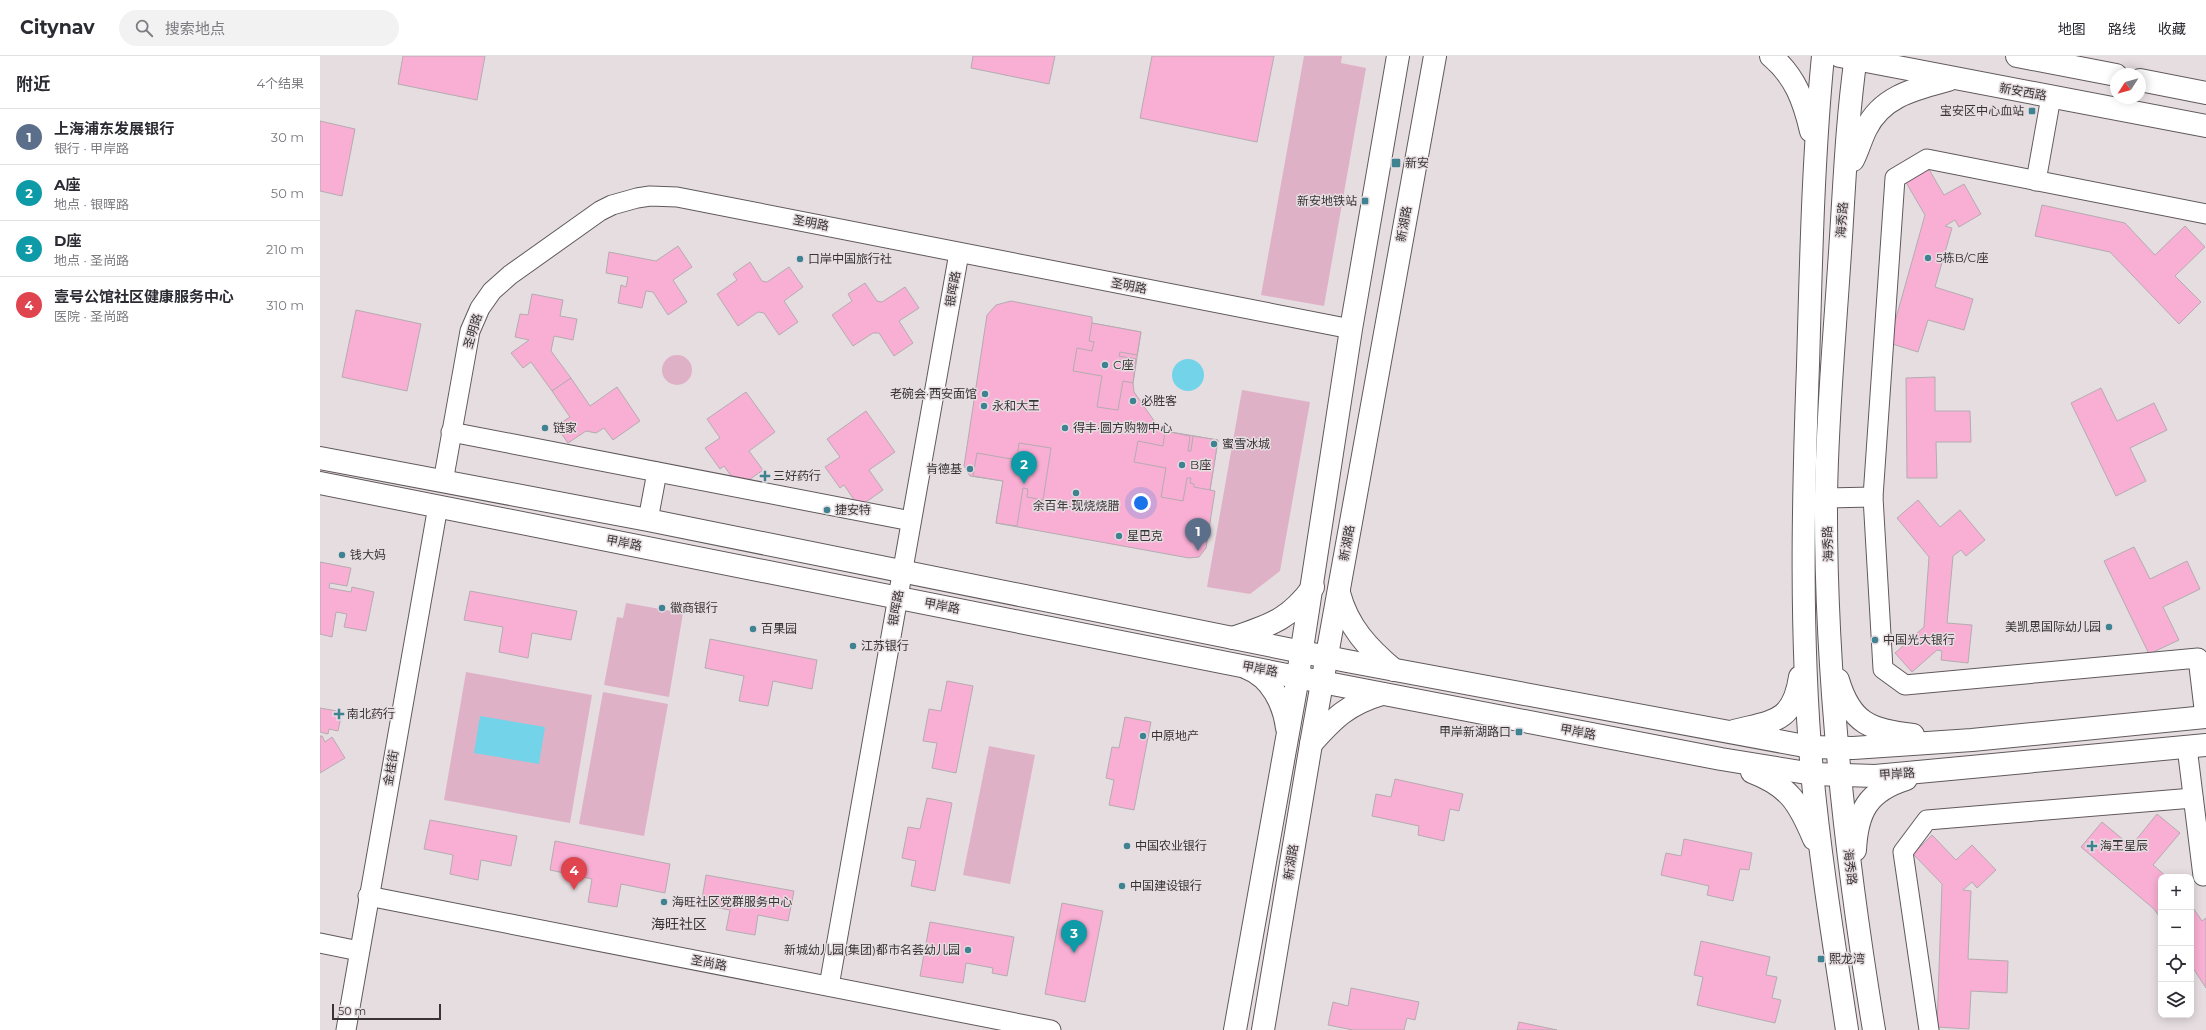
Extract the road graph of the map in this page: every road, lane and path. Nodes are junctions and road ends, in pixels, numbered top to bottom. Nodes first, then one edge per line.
1 (1435, 56) edge
2 (1442, 56) edge
3 (1771, 56) edge
4 (1823, 56) edge
5 (2016, 56) edge
6 (1398, 57) edge
7 (1850, 57) edge
8 (2110, 74) edge
9 (1953, 79) junction
10 (2146, 81) edge
11 (1429, 84) junction
12 (2206, 93) edge
13 (2050, 97) junction
14 (2206, 126) edge
15 (1815, 148) junction
16 (1845, 176) junction
17 (2036, 181) junction
18 (2206, 214) edge
19 (959, 253) junction
20 (1351, 329) junction
21 (451, 432) junction
22 (324, 472) edge
23 (657, 472) junction
24 (443, 482) junction
25 (1873, 496) junction
26 (1826, 498) junction
27 (438, 506) junction
28 (648, 520) junction
29 (911, 521) junction
30 (902, 572) junction
31 (1313, 586) junction
32 (1338, 591) junction
33 (898, 597) junction
34 (1805, 636) junction
35 (1233, 638) junction
36 (1302, 652) junction
37 (1831, 652) junction
38 (1327, 657) junction
39 (1238, 665) junction
40 (1394, 670) junction
41 (1298, 677) junction
42 (1322, 682) junction
43 (1492, 688) junction
44 (1383, 694) junction
45 (1490, 714) junction
46 (2206, 717) edge
47 (1725, 733) junction
48 (1288, 736) junction
49 (1972, 740) junction
50 (1311, 744) junction
51 (2196, 746) edge
52 (1810, 747) junction
53 (1838, 749) junction
54 (1721, 760) junction
55 (1932, 771) junction
56 (1813, 774) junction
57 (1841, 776) junction
58 (2193, 798) junction
59 (1266, 856) junction
60 (1292, 862) junction
61 (1823, 862) junction
62 (2203, 876) dead end
63 (1853, 885) junction
64 (368, 896) junction
65 (320, 943) edge
66 (359, 951) junction
67 (828, 986) junction
68 (346, 1030) edge
69 (1050, 1030) edge
70 (1234, 1030) edge
71 (1263, 1030) edge
72 (1847, 1030) edge
73 (1874, 1030) edge
74 (1929, 1030) edge

1 - 11 main road, 新湖路
2 - 11 main road
3 - 15 main road
4 - 15 main road, 海秀路
5 - 8 main road
6 - 20 main road, 新湖路
7 - 9 main road, 新安西路
7 - 16 main road, 海秀路
9 - 13 main road, 新安西路
9 - 16 main road
10 - 12 main road
11 - 32 main road, 新湖路
13 - 14 main road, 新安西路
13 - 17 street
15 - 34 main road, 海秀路
16 - 26 main road, 海秀路
17 - 18 street
17 - 25 street
19 - 20 street, 圣明路
19 - 21 street, 圣明路
19 - 29 street, 银晖路
20 - 31 main road, 新湖路
21 - 23 street
21 - 24 street, 圣明路
22 - 24 main road, 甲岸路
22 - 27 main road, 甲岸路
23 - 28 street
23 - 29 street
24 - 28 main road, 甲岸路
25 - 26 street
25 - 46 street
26 - 37 main road, 海秀路
27 - 33 main road, 甲岸路
27 - 64 street, 金桂街
28 - 30 main road, 甲岸路
29 - 30 street, 银晖路
30 - 33 street, 银晖路
30 - 35 main road, 甲岸路
31 - 35 main road
31 - 36 main road, 新湖路
32 - 38 main road, 新湖路
32 - 40 main road
33 - 39 main road, 甲岸路
33 - 67 street, 银晖路
34 - 47 main road
34 - 52 main road, 海秀路
35 - 36 main road, 甲岸路
36 - 38 main road, 甲岸路
36 - 41 main road, 新湖路
37 - 49 main road
37 - 53 main road, 海秀路
38 - 40 main road, 甲岸路
38 - 42 main road, 新湖路
39 - 41 main road, 甲岸路
39 - 48 main road
40 - 43 main road, 甲岸路
41 - 42 main road, 甲岸路
41 - 48 main road, 新湖路
42 - 44 main road, 甲岸路
42 - 50 main road, 新湖路
43 - 45 main road
43 - 47 main road, 甲岸路
44 - 45 main road, 甲岸路
44 - 50 main road
45 - 54 main road, 甲岸路
46 - 49 main road, 甲岸路
47 - 52 main road, 甲岸路
48 - 59 main road, 新湖路
49 - 53 main road, 甲岸路
50 - 60 main road, 新湖路
51 - 55 main road, 甲岸路
51 - 58 street
52 - 53 main road, 甲岸路
52 - 56 main road, 海秀路
53 - 57 main road, 海秀路
54 - 56 main road, 甲岸路
54 - 61 main road
55 - 57 main road, 甲岸路
55 - 63 main road
56 - 57 main road, 甲岸路
56 - 61 main road, 海秀路
57 - 63 main road, 海秀路
58 - 62 street
58 - 74 street
59 - 60 main road
59 - 70 main road, 新湖路
60 - 71 main road, 新湖路
61 - 72 main road, 海秀路
63 - 73 main road, 海秀路
64 - 66 street, 金桂街
64 - 67 street, 圣尚路
65 - 66 street
66 - 68 street, 金桂街
67 - 69 street, 圣尚路

